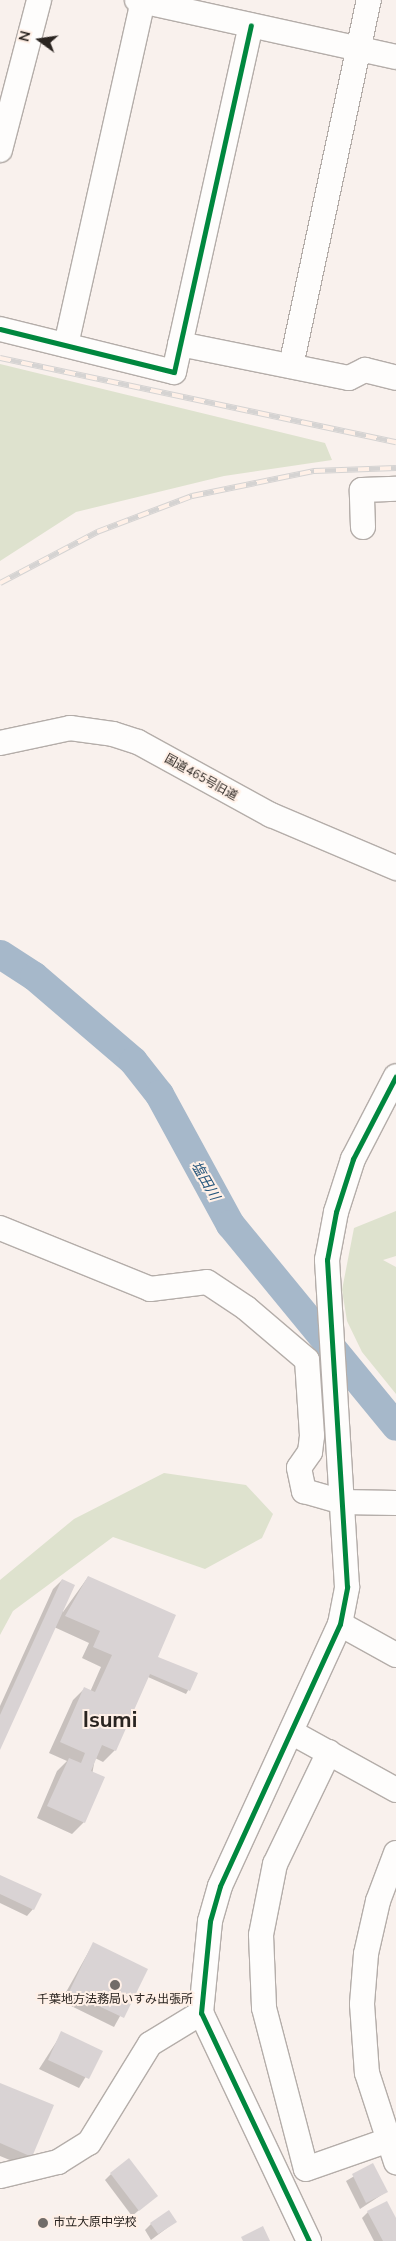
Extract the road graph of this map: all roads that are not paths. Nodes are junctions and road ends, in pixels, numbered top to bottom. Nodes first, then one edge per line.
1 (39, 0) edge
2 (141, 0) edge
3 (369, 0) edge
4 (251, 25) junction
5 (358, 49) junction
6 (396, 56) edge
7 (0, 150) edge
8 (0, 329) edge
9 (180, 344) junction
10 (66, 345) junction
11 (291, 366) junction
12 (396, 378) edge
13 (396, 489) edge
14 (363, 527) dead end
15 (0, 743) edge
16 (396, 868) edge
17 (396, 1076) edge
18 (0, 1228) edge
19 (342, 1502) junction
20 (396, 1503) edge
21 (340, 1624) junction
22 (396, 1655) edge
23 (291, 1732) junction
24 (329, 1752) junction
25 (396, 1790) edge
26 (396, 1853) edge
27 (201, 2013) junction
28 (391, 2151) edge
29 (0, 2176) edge
30 (309, 2241) edge

1 - 7 street
2 - 4 street
2 - 10 street
3 - 5 street
4 - 5 street
4 - 9 street
5 - 6 street
5 - 11 street
8 - 10 street
9 - 10 street
9 - 11 street
11 - 12 street
13 - 14 street
15 - 16 street, 国道465号旧道
17 - 19 street
18 - 19 street
19 - 20 street
19 - 21 street
21 - 22 street
21 - 23 street
23 - 24 street
23 - 27 street
24 - 25 street
24 - 28 street
26 - 28 street
27 - 29 street
27 - 30 street

